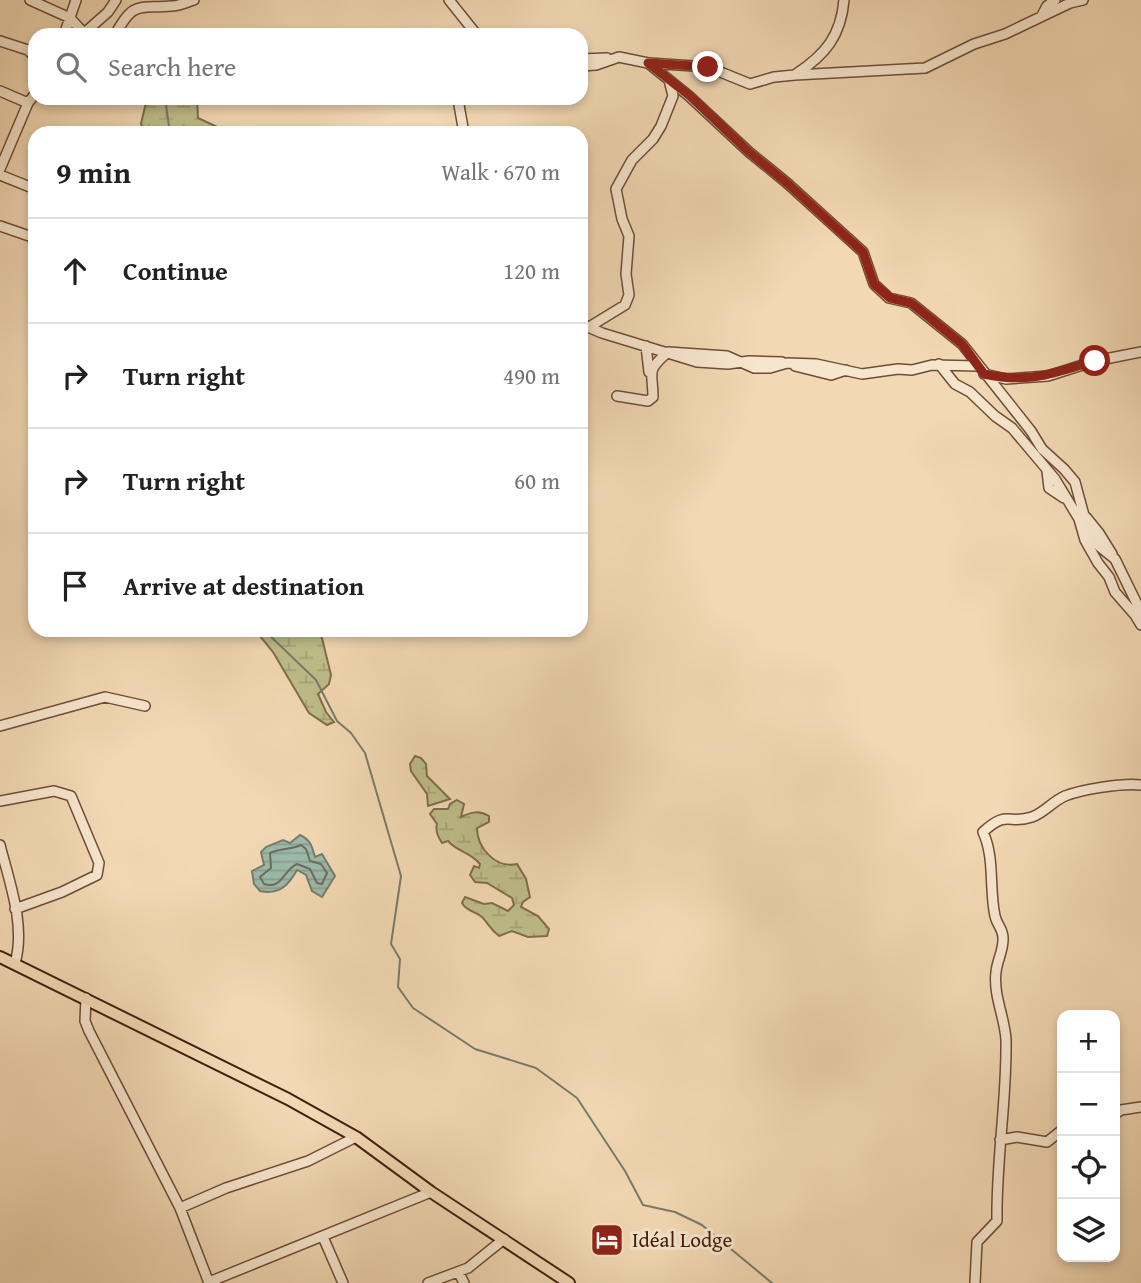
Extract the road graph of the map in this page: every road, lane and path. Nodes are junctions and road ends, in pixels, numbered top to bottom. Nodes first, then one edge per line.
1 (30, 0) edge
2 (76, 0) edge
3 (116, 0) edge
4 (194, 0) edge
5 (449, 0) edge
6 (844, 0) edge
7 (1055, 0) edge
8 (1083, 0) edge
9 (41, 2) edge
10 (70, 18) junction
11 (1040, 18) junction
12 (66, 28) edge
13 (78, 28) edge
14 (90, 28) edge
15 (119, 28) edge
16 (471, 28) edge
17 (0, 41) edge
18 (28, 50) edge
19 (619, 58) junction
20 (588, 60) edge
21 (648, 63) junction
22 (588, 66) edge
23 (795, 75) junction
24 (669, 80) junction
25 (0, 91) edge
26 (28, 103) joint
27 (459, 105) edge
28 (463, 126) edge
29 (0, 169) edge
30 (0, 175) edge
31 (28, 186) edge
32 (0, 226) edge
33 (28, 236) edge
34 (588, 325) edge
35 (588, 327) edge
36 (962, 344) junction
37 (646, 346) junction
38 (668, 352) junction
39 (1141, 352) edge
40 (956, 363) junction
41 (939, 364) junction
42 (978, 366) junction
43 (984, 374) junction
44 (650, 376) junction
45 (949, 377) junction
46 (617, 396) dead end
47 (1141, 612) edge
48 (1141, 625) edge
49 (145, 706) dead end
50 (0, 726) edge
51 (1141, 785) edge
52 (0, 801) edge
53 (0, 845) edge
54 (15, 909) junction
55 (0, 957) edge
56 (15, 963) junction
57 (86, 998) junction
58 (1141, 1107) edge
59 (1120, 1111) edge
60 (1057, 1134) edge
61 (356, 1137) junction
62 (1000, 1140) junction
63 (431, 1192) junction
64 (180, 1208) junction
65 (323, 1237) junction
66 (504, 1239) junction
67 (459, 1273) junction
68 (564, 1281) edge
69 (209, 1282) edge
70 (343, 1283) edge
71 (428, 1283) edge
72 (464, 1283) edge
73 (975, 1283) edge

1 - 9 street
2 - 10 street
3 - 14 street
4 - 15 street
5 - 16 street
6 - 23 street
7 - 11 street
8 - 11 street
9 - 10 street
10 - 12 street
10 - 13 street
11 - 23 street
17 - 18 street
19 - 20 street
19 - 21 street
19 - 22 street
21 - 23 street
21 - 24 street
24 - 34 street
24 - 36 street
25 - 26 street
26 - 29 street
27 - 28 street
30 - 31 street
32 - 33 street
35 - 37 street
36 - 40 street
36 - 42 street
37 - 38 street
37 - 44 street
38 - 41 street
38 - 44 street
39 - 43 street
40 - 41 street
40 - 42 street
40 - 45 street
41 - 45 street
42 - 43 street
43 - 47 street
44 - 46 street
45 - 48 street
49 - 50 street
51 - 62 street
52 - 54 street
53 - 54 street
54 - 56 street
55 - 56 main road
56 - 57 main road
57 - 61 main road
57 - 64 street
58 - 59 street
60 - 62 street
61 - 63 main road
61 - 64 street
62 - 73 street
63 - 65 street
63 - 66 main road
64 - 69 street
65 - 69 street
65 - 70 street
66 - 67 street
66 - 68 main road
67 - 71 street
67 - 72 street

